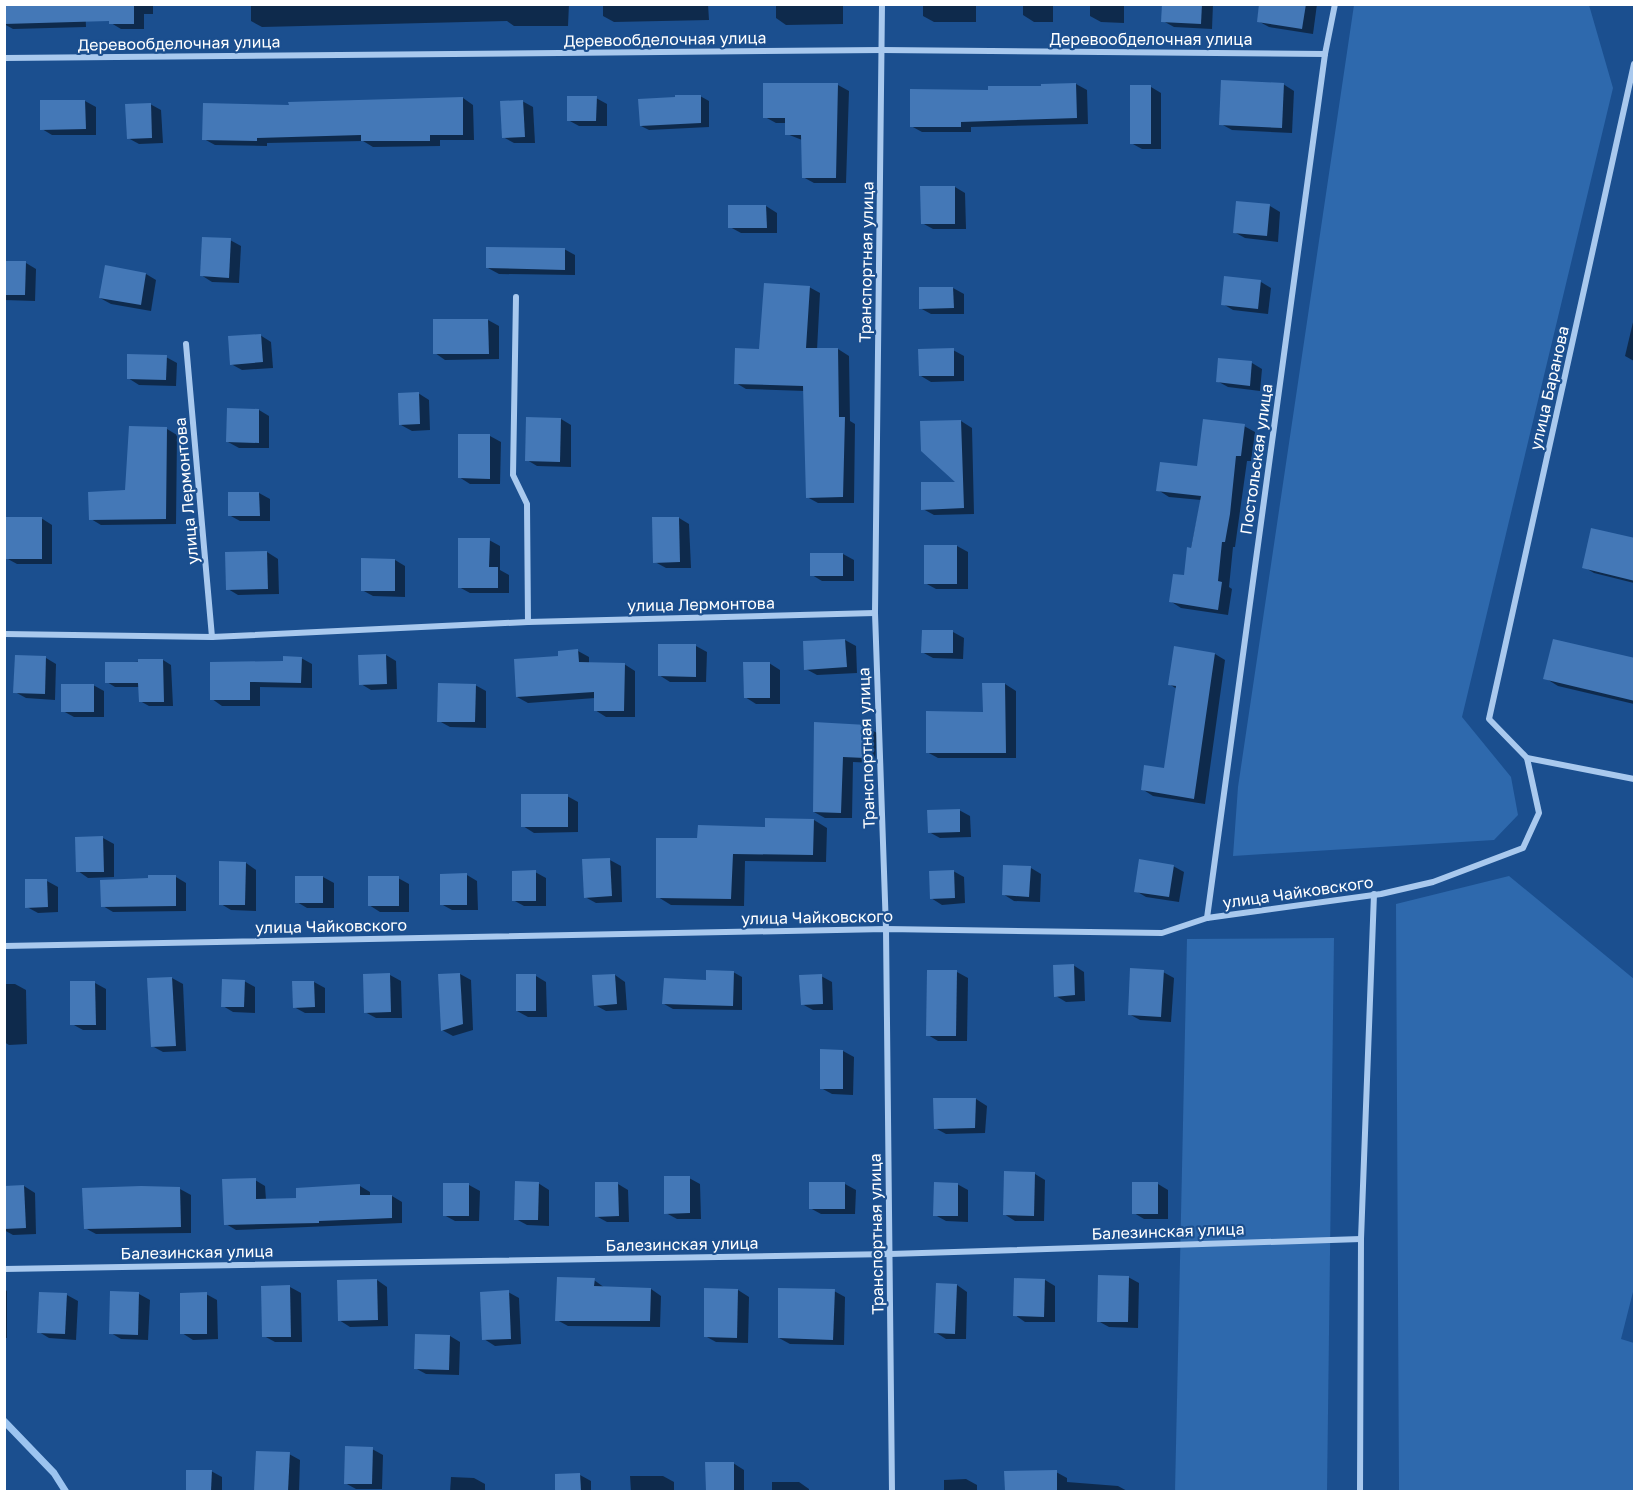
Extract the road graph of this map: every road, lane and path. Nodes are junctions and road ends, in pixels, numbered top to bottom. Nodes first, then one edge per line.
1 (882, 4) edge
2 (1335, 4) edge
3 (882, 50) junction
4 (1325, 54) junction
5 (4, 58) edge
6 (1635, 64) edge
7 (516, 297) dead end
8 (186, 344) dead end
9 (875, 613) junction
10 (528, 622) junction
11 (4, 634) edge
12 (212, 637) junction
13 (1527, 758) junction
14 (1635, 779) edge
15 (1374, 894) junction
16 (1207, 918) junction
17 (886, 929) junction
18 (4, 946) edge
19 (1361, 1239) junction
20 (890, 1254) junction
21 (4, 1269) edge
22 (892, 1491) edge
23 (1360, 1491) edge

1 - 3 street, Транспортная улица
2 - 4 street, Постольская улица
3 - 4 street, Деревообделочная улица
3 - 5 street, Деревообделочная улица
3 - 9 street, Транспортная улица
4 - 16 street, Постольская улица
6 - 13 street, улица Баранова
7 - 10 street
8 - 12 street, улица Лермонтова
9 - 10 street, улица Лермонтова
9 - 17 street, Транспортная улица
10 - 12 street, улица Лермонтова
11 - 12 street, улица Лермонтова
13 - 14 street
13 - 15 street, улица Чайковского
15 - 16 street, улица Чайковского
15 - 19 street
16 - 17 street, улица Чайковского
17 - 18 street, улица Чайковского
17 - 20 street, Транспортная улица
19 - 20 street, Балезинская улица
19 - 23 street
20 - 21 street, Балезинская улица
20 - 22 street, Транспортная улица

